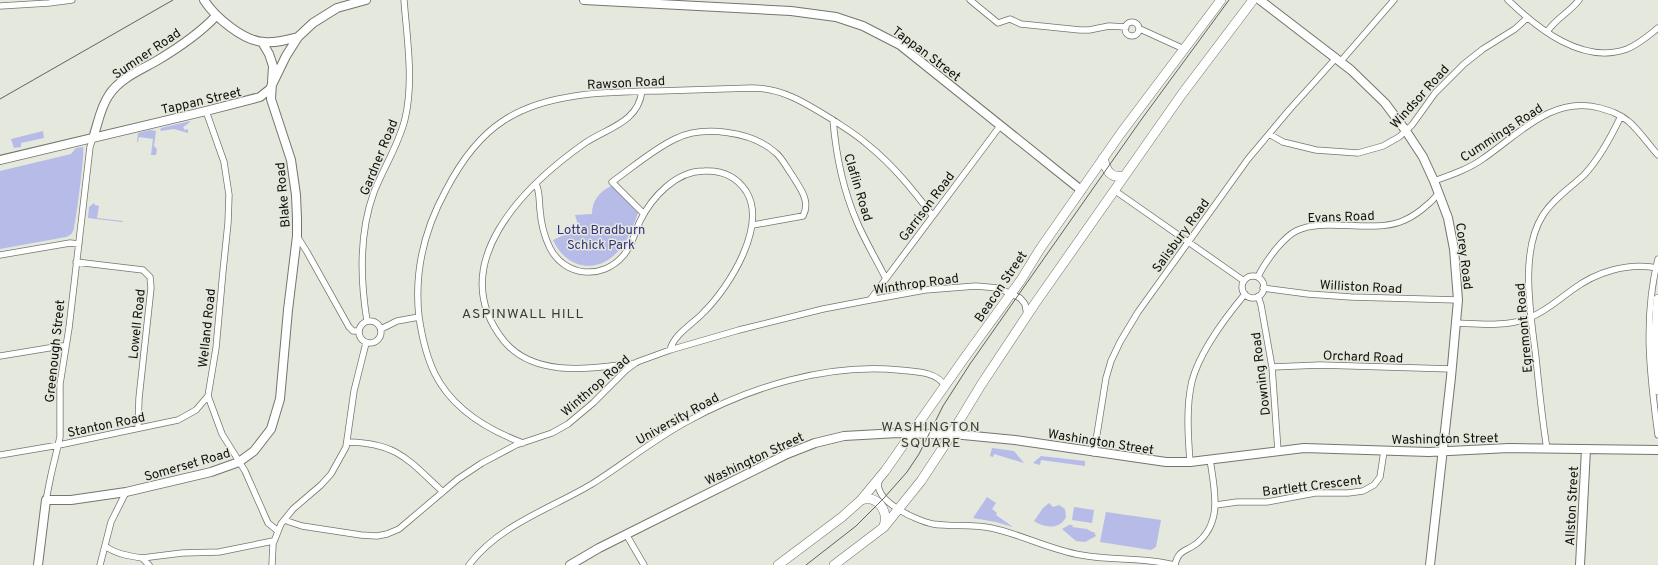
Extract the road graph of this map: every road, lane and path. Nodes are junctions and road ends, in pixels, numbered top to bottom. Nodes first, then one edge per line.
1 (72, 0) edge
2 (204, 0) edge
3 (366, 0) edge
4 (404, 0) edge
5 (584, 0) edge
6 (603, 0) edge
7 (970, 0) edge
8 (1221, 0) edge
9 (1253, 0) edge
10 (1260, 0) edge
11 (1394, 0) edge
12 (1508, 0) edge
13 (1579, 0) edge
14 (0, 6) edge
15 (216, 16) junction
16 (1527, 18) junction
17 (1126, 27) junction
18 (1658, 28) edge
19 (1140, 29) junction
20 (1547, 32) junction
21 (298, 37) junction
22 (262, 42) junction
23 (1184, 49) junction
24 (1338, 60) junction
25 (273, 84) junction
26 (642, 91) junction
27 (206, 111) junction
28 (1621, 116) junction
29 (833, 120) junction
30 (1000, 126) junction
31 (1406, 130) junction
32 (1269, 134) junction
33 (93, 138) junction
34 (1658, 155) edge
35 (1103, 158) junction
36 (0, 160) edge
37 (1124, 176) junction
38 (1434, 181) junction
39 (536, 184) junction
40 (1081, 190) junction
41 (1114, 190) junction
42 (1439, 193) junction
43 (644, 214) junction
44 (932, 215) junction
45 (752, 224) junction
46 (297, 236) junction
47 (1188, 241) junction
48 (79, 244) junction
49 (0, 256) edge
50 (1658, 259) edge
51 (76, 262) junction
52 (1657, 268) edge
53 (885, 277) junction
54 (1258, 277) junction
55 (1244, 281) junction
56 (1263, 288) junction
57 (1012, 294) junction
58 (1245, 294) junction
59 (1258, 296) junction
60 (1658, 299) edge
61 (870, 300) junction
62 (1458, 300) junction
63 (1027, 316) junction
64 (419, 317) junction
65 (1531, 317) junction
66 (367, 321) junction
67 (1456, 323) junction
68 (381, 329) junction
69 (359, 331) junction
70 (366, 343) junction
71 (66, 346) junction
72 (670, 350) junction
73 (1652, 352) junction
74 (0, 356) edge
75 (637, 362) junction
76 (1272, 367) junction
77 (1452, 369) junction
78 (946, 386) junction
79 (1658, 390) edge
80 (208, 396) junction
81 (138, 427) junction
82 (912, 434) junction
83 (950, 435) junction
84 (1658, 435) edge
85 (348, 442) junction
86 (523, 443) junction
87 (59, 445) junction
88 (1547, 449) junction
89 (1586, 449) junction
90 (1658, 450) edge
91 (1278, 451) junction
92 (1384, 451) junction
93 (1443, 452) junction
94 (1094, 453) junction
95 (0, 455) edge
96 (1210, 459) junction
97 (239, 462) junction
98 (1190, 462) junction
99 (879, 479) junction
100 (126, 492) junction
101 (443, 492) junction
102 (46, 500) junction
103 (861, 500) junction
104 (1216, 505) junction
105 (899, 509) junction
106 (284, 520) junction
107 (884, 527) junction
108 (278, 531) junction
109 (626, 534) junction
110 (274, 541) junction
111 (105, 546) junction
112 (142, 558) junction
113 (38, 565) edge
114 (100, 565) edge
115 (149, 565) edge
116 (272, 565) edge
117 (469, 565) edge
118 (570, 565) edge
119 (644, 565) edge
120 (778, 565) edge
121 (834, 565) edge
122 (1174, 565) edge
123 (1430, 565) edge
124 (1580, 565) edge

1 - 14 street
2 - 15 street
3 - 21 street, Tappan Street
4 - 66 street, Gardner Road
5 - 6 street, Tappan Street
6 - 30 street, Tappan Street
7 - 17 street
8 - 23 main road, Beacon Street
9 - 37 main road
10 - 24 street, Corey Road
11 - 24 street, Salisbury Road
12 - 16 street
13 - 20 street
15 - 22 street
15 - 33 street, Sumner Road
16 - 20 street
16 - 31 street, Windsor Road
17 - 19 street
17 - 19 street
18 - 20 street
19 - 23 street
21 - 22 street
21 - 25 street, Tappan Street
22 - 25 street, Blake Road
23 - 35 main road, Beacon Street
24 - 31 street, Corey Road
24 - 32 street, Salisbury Road
25 - 27 street, Tappan Street
25 - 46 street, Blake Road
26 - 29 street, Rawson Road
26 - 39 street
26 - 64 street, Rawson Road
27 - 33 street, Tappan Street
27 - 80 street, Welland Road
28 - 34 street, Cummings Road
28 - 38 street, Cummings Road
28 - 65 street, Egremont Road
29 - 44 street, Rawson Road
29 - 53 street, Claflin Road
30 - 40 street, Tappan Street
30 - 44 street, Garrison Road
31 - 32 street, Windsor Road
31 - 38 street, Corey Road
32 - 47 street, Salisbury Road
33 - 36 street, Tappan Street
33 - 48 street, Greenough Street
35 - 37 main road
35 - 40 main road, Beacon Street
37 - 41 main road
38 - 42 street, Corey Road
39 - 43 street
39 - 75 street
40 - 57 main road, Beacon Street
41 - 47 street
41 - 63 main road
42 - 54 street, Evans Road
42 - 62 street, Corey Road
43 - 45 street
43 - 45 street
44 - 53 street, Garrison Road
45 - 72 street
46 - 69 street, Blake Road
46 - 97 street, Somerset Road
47 - 55 street
47 - 94 street, Salisbury Road
48 - 49 street
48 - 51 street, Greenough Street
50 - 52 street
51 - 71 street, Greenough Street
51 - 81 street, Lowell Road
52 - 65 street
52 - 73 street
53 - 61 street, Garrison Road
54 - 55 street
54 - 56 street
55 - 58 street
56 - 59 street
56 - 62 street, Williston Road
57 - 61 street, Winthrop Road
57 - 63 street, Winthrop Road
57 - 78 main road, Beacon Street
58 - 59 street
58 - 98 street
59 - 76 street, Downing Road
60 - 73 main road
61 - 72 street, Winthrop Road
62 - 67 street, Corey Road
63 - 83 main road
64 - 68 street
64 - 86 street, Rawson Road
65 - 67 street
65 - 88 street, Egremont Road
66 - 68 street
66 - 69 street
67 - 77 street, Corey Road
68 - 70 street
69 - 70 street
70 - 85 street
71 - 74 street
71 - 87 street, Greenough Street
72 - 75 street, Winthrop Road
73 - 79 main road
73 - 84 street
75 - 86 street, Winthrop Road
76 - 77 street, Orchard Road
76 - 91 street, Downing Road
77 - 93 street, Corey Road
78 - 82 main road, Beacon Street
78 - 117 street, University Road
80 - 81 street, Stanton Road
80 - 97 street, Welland Road
81 - 87 street, Stanton Road
82 - 83 street, Washington Street
82 - 99 main road, Beacon Street
82 - 109 street, Washington Street
83 - 94 street, Washington Street
83 - 105 main road
85 - 101 street
85 - 106 street
86 - 101 street, Winthrop Road
87 - 95 street, Stanton Road
87 - 102 street, Greenough Street
88 - 89 street, Washington Street
88 - 93 street, Washington Street
89 - 90 street, Washington Street
89 - 124 street, Allston Street
91 - 92 street, Washington Street
91 - 96 street, Washington Street
92 - 93 street, Washington Street
92 - 104 street, Bartlett Crescent
93 - 123 street, Corey Road
94 - 98 street, Washington Street
96 - 98 street, Washington Street
96 - 104 street
97 - 100 street, Somerset Road
97 - 108 street, Welland Road
99 - 103 main road, Beacon Street
99 - 105 street
100 - 102 street, Somerset Road
100 - 111 street
101 - 106 street, Winthrop Road
102 - 113 street, Greenough Street
103 - 107 main road
103 - 120 main road, Beacon Street
104 - 122 street
105 - 107 main road
105 - 122 street
106 - 108 street
107 - 121 main road
108 - 110 street
109 - 118 street, Washington Street
109 - 119 street
110 - 112 street
110 - 116 street
111 - 112 street
111 - 114 street
112 - 115 street

